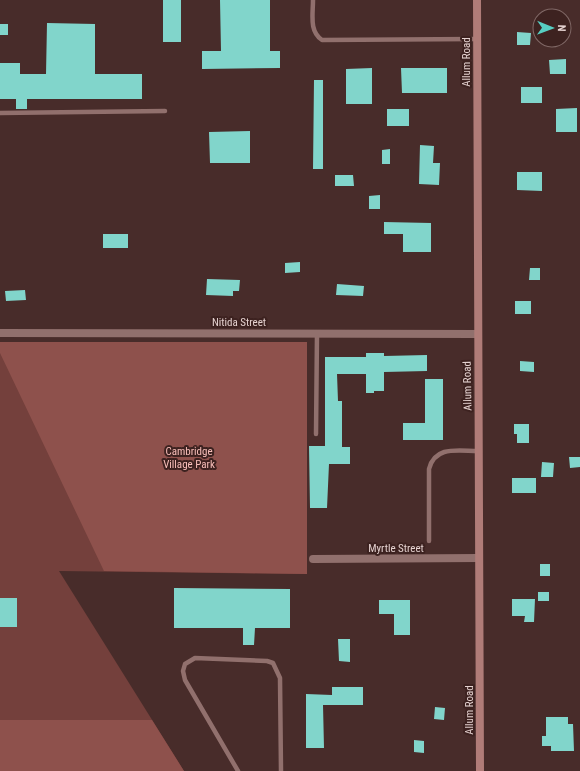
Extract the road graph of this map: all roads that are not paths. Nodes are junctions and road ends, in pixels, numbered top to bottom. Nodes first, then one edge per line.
1 (313, 0) edge
2 (477, 0) edge
3 (477, 39) junction
4 (165, 111) dead end
5 (0, 113) edge
6 (0, 333) edge
7 (317, 333) junction
8 (477, 334) junction
9 (316, 434) dead end
10 (478, 451) junction
11 (430, 541) dead end
12 (479, 558) junction
13 (313, 559) dead end
14 (238, 771) edge
15 (281, 771) edge
16 (480, 771) edge

1 - 3 lane
2 - 3 street, Allum Road
3 - 8 street, Allum Road
4 - 5 lane
6 - 7 street, Nitida Street
7 - 8 street, Nitida Street
7 - 9 lane
8 - 10 street, Allum Road
10 - 11 lane
10 - 12 street, Allum Road
12 - 13 street, Myrtle Street
12 - 16 street, Allum Road
14 - 15 lane

